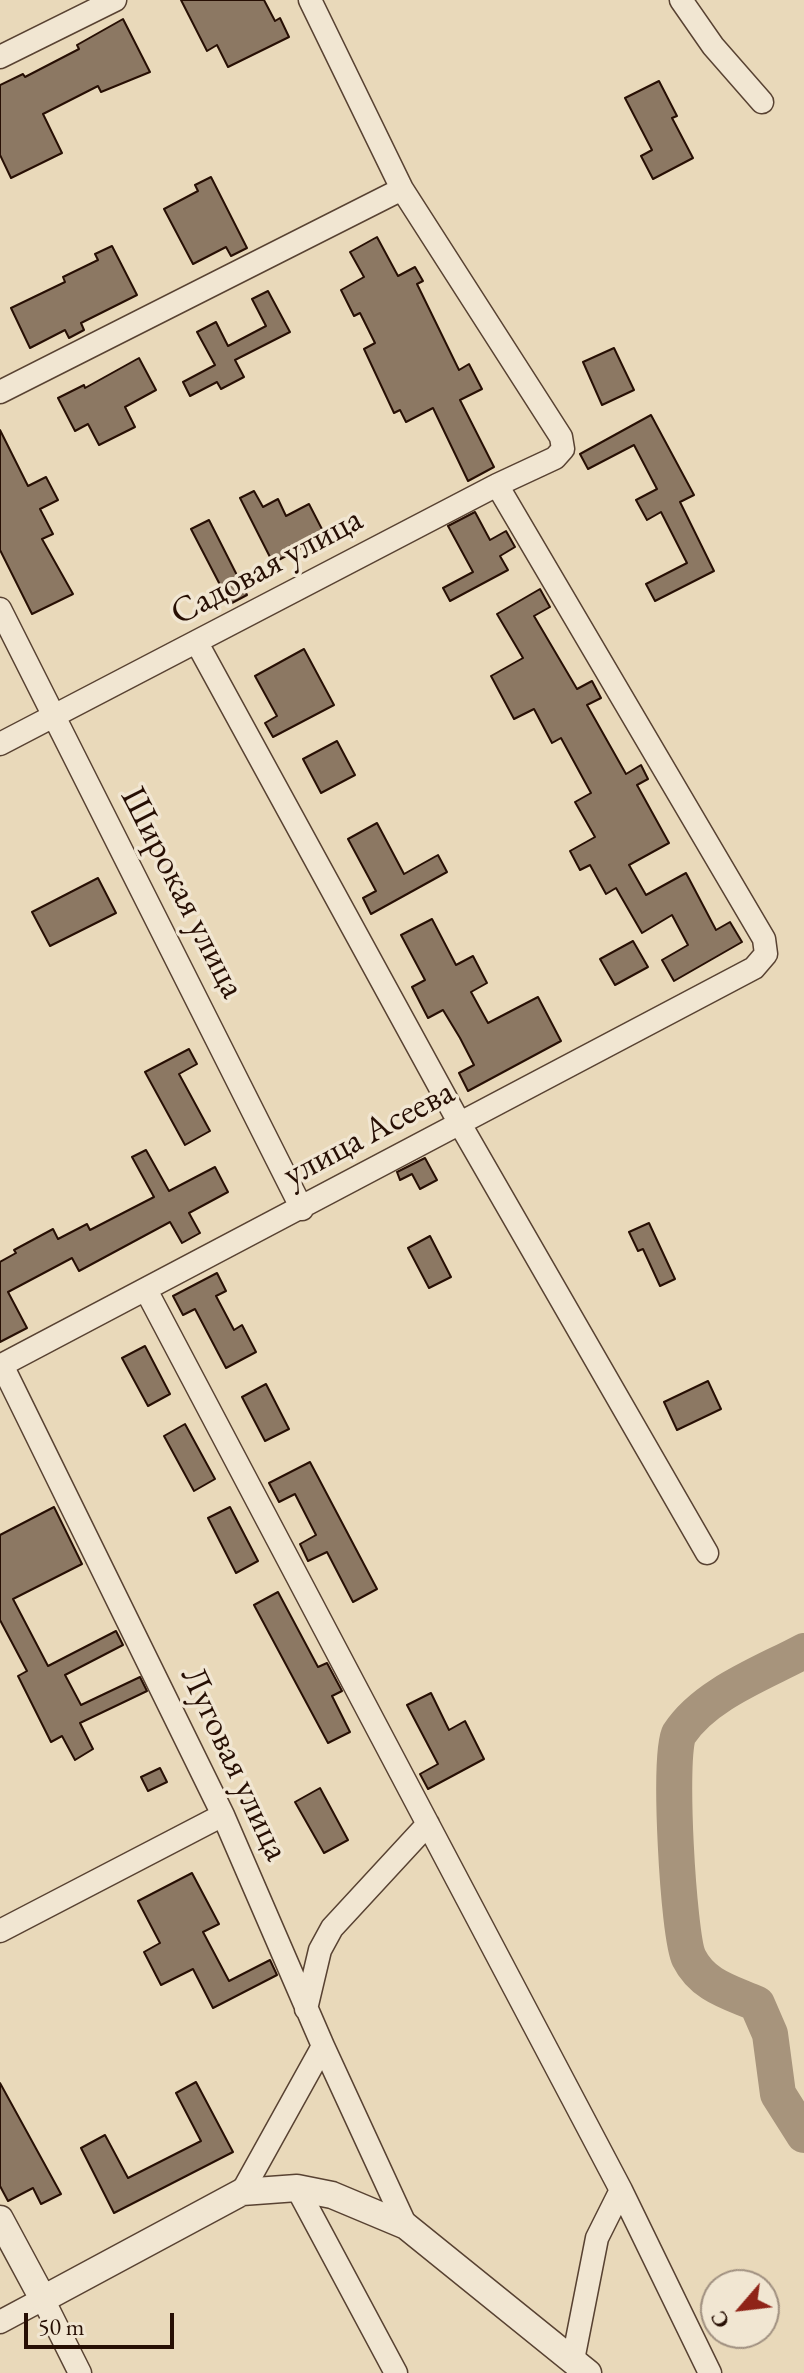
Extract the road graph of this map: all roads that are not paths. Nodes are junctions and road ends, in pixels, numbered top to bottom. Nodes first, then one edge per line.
1 (115, 0) edge
2 (310, 0) edge
3 (681, 0) edge
4 (0, 57) edge
5 (762, 102) dead end
6 (402, 189) junction
7 (0, 392) edge
8 (497, 485) junction
9 (0, 609) edge
10 (197, 643) junction
11 (55, 717) junction
12 (0, 744) edge
13 (460, 1124) junction
14 (302, 1209) junction
15 (146, 1290) junction
16 (1, 1365) edge
17 (707, 1553) dead end
18 (223, 1815) junction
19 (428, 1824) junction
20 (0, 1931) edge
21 (306, 2009) junction
22 (323, 2046) junction
23 (297, 2188) junction
24 (621, 2190) junction
25 (242, 2192) junction
26 (0, 2219) edge
27 (406, 2226) junction
28 (43, 2299) junction
29 (0, 2322) edge
30 (580, 2366) edge
31 (80, 2373) edge
32 (396, 2373) edge
33 (710, 2373) edge

1 - 4 street
2 - 6 street
3 - 5 street
6 - 7 street
6 - 8 street, Садовая улица
8 - 10 street, Садовая улица
8 - 13 street, улица Асеева
9 - 11 street, Широкая улица
10 - 11 street, Садовая улица
10 - 13 street
11 - 12 street, Садовая улица
11 - 14 street, Широкая улица
13 - 14 street, улица Асеева
13 - 17 street
14 - 15 street, улица Асеева
15 - 16 street, улица Асеева
15 - 19 street
16 - 18 street, Луговая улица
18 - 20 street
18 - 21 street, Луговая улица
19 - 21 street
19 - 24 street
21 - 22 street, Луговая улица
22 - 25 street
22 - 27 street, Луговая улица
23 - 25 street
23 - 27 street
23 - 32 street
24 - 30 street
24 - 33 street
25 - 28 street
26 - 28 street
27 - 30 street
28 - 29 street
28 - 31 street

